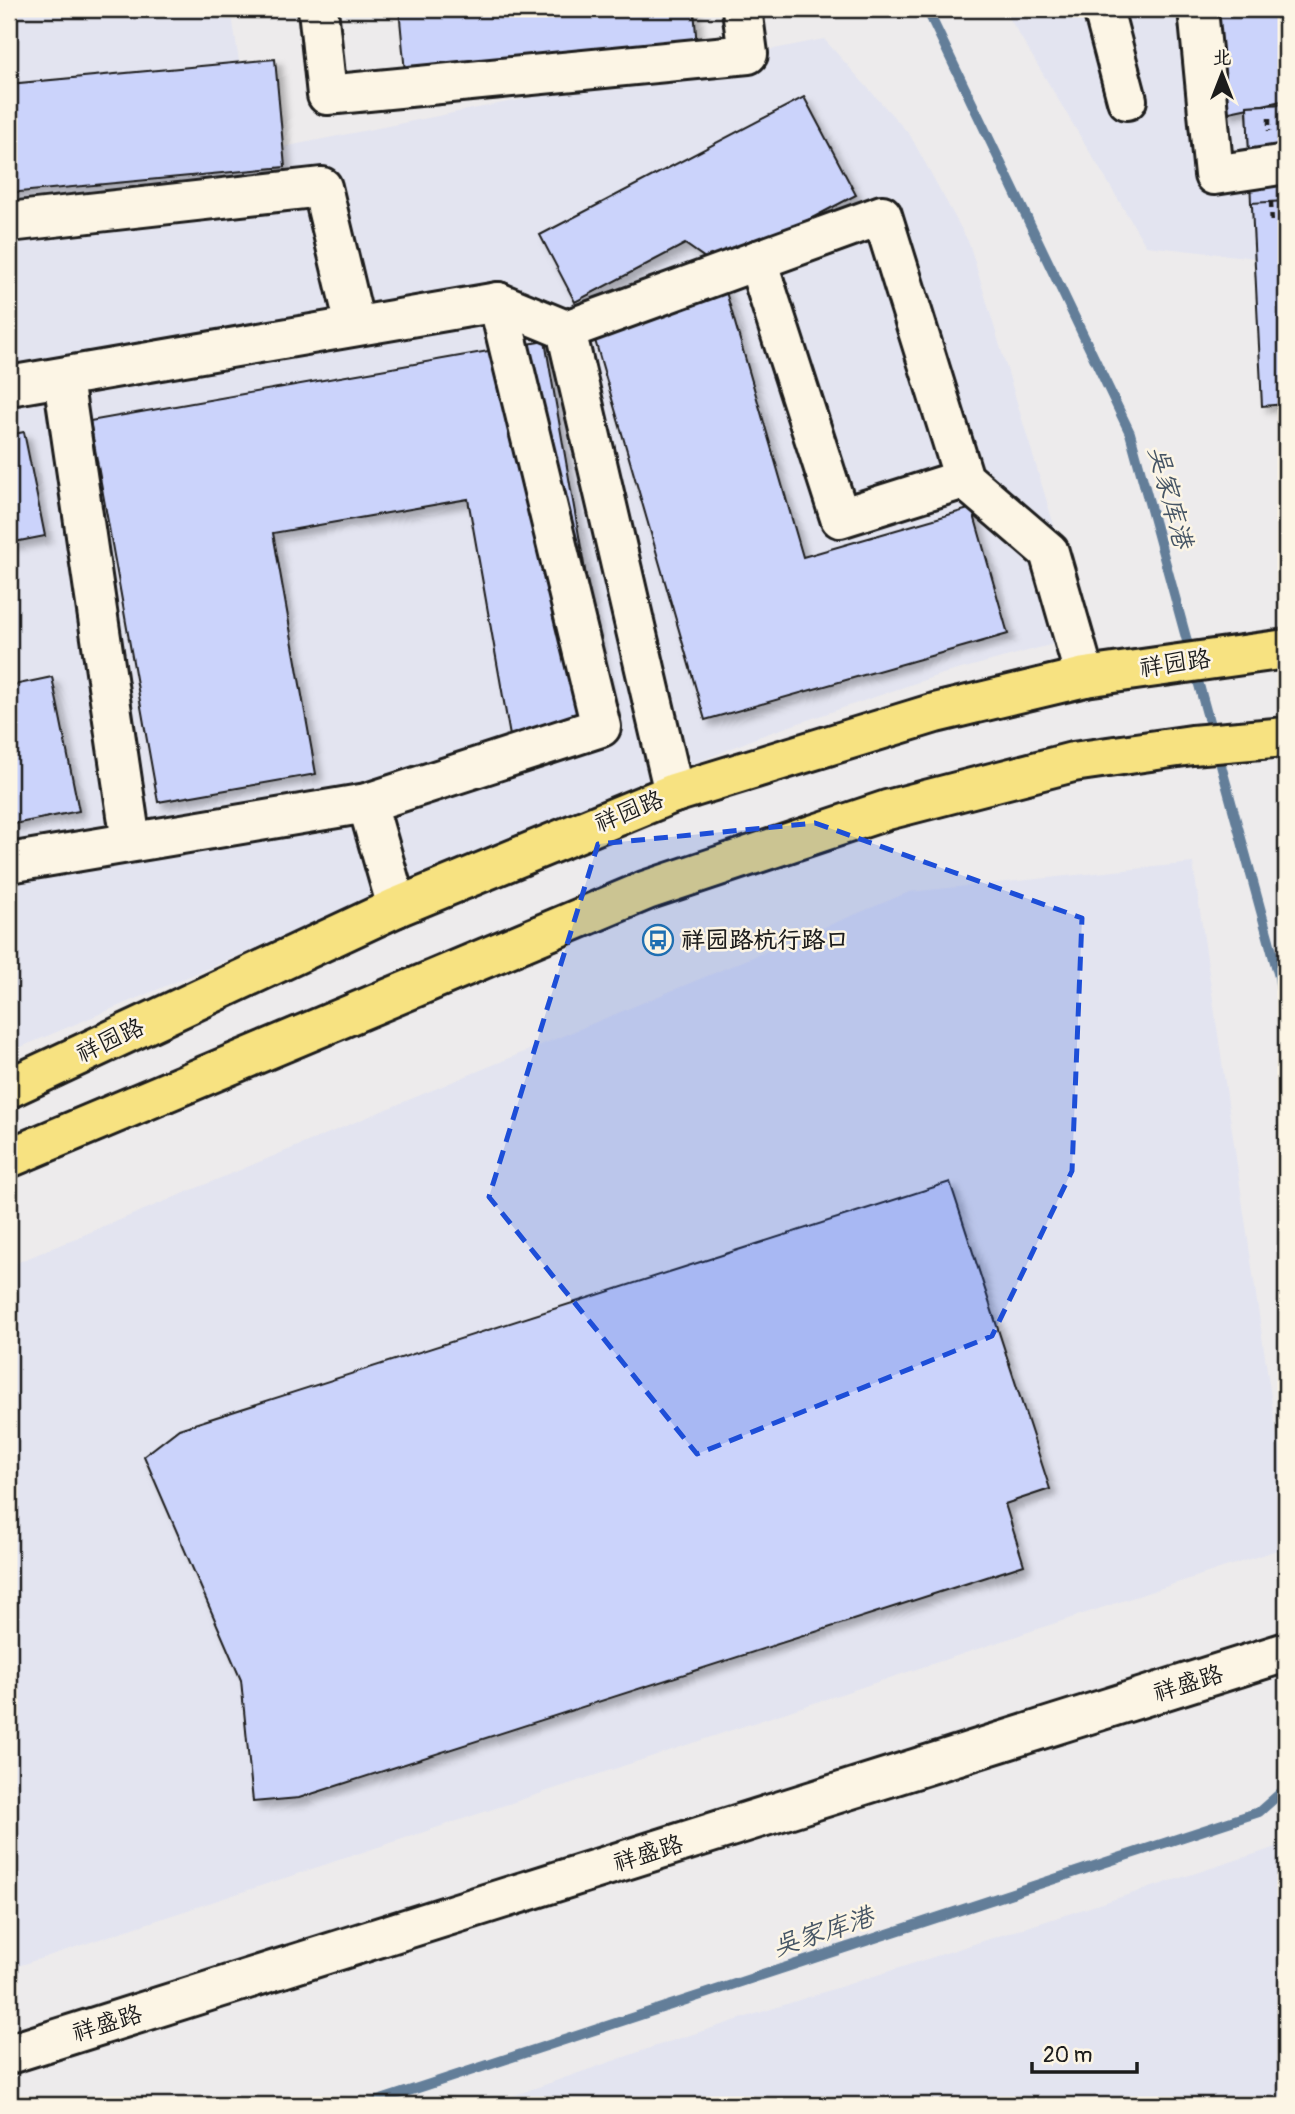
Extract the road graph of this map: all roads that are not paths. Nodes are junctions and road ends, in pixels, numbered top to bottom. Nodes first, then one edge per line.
1 (318, 9) edge
2 (742, 9) edge
3 (1102, 9) edge
4 (1198, 9) edge
5 (1127, 100) dead end
6 (1286, 164) edge
7 (9, 222) edge
8 (757, 260) junction
9 (498, 302) junction
10 (355, 326) junction
11 (566, 330) junction
12 (63, 379) junction
13 (9, 386) edge
14 (964, 479) junction
15 (1286, 649) edge
16 (1085, 677) junction
17 (1286, 737) edge
18 (674, 793) junction
19 (367, 803) junction
20 (131, 842) junction
21 (9, 863) edge
22 (397, 907) junction
23 (9, 1088) edge
24 (9, 1158) edge
25 (1286, 1652) edge
26 (9, 2054) edge

1 - 2 street
3 - 5 street
4 - 6 street
7 - 10 street
8 - 11 street
8 - 14 street
8 - 14 street
9 - 10 street
9 - 11 street
9 - 19 street
10 - 12 street
11 - 18 street
12 - 13 street
12 - 20 street
14 - 16 street
15 - 16 main road, 祥园路
16 - 18 main road, 祥园路
17 - 24 main road
18 - 22 main road, 祥园路
19 - 20 street
19 - 22 street
20 - 21 street
22 - 23 main road, 祥园路
25 - 26 street, 祥盛路

